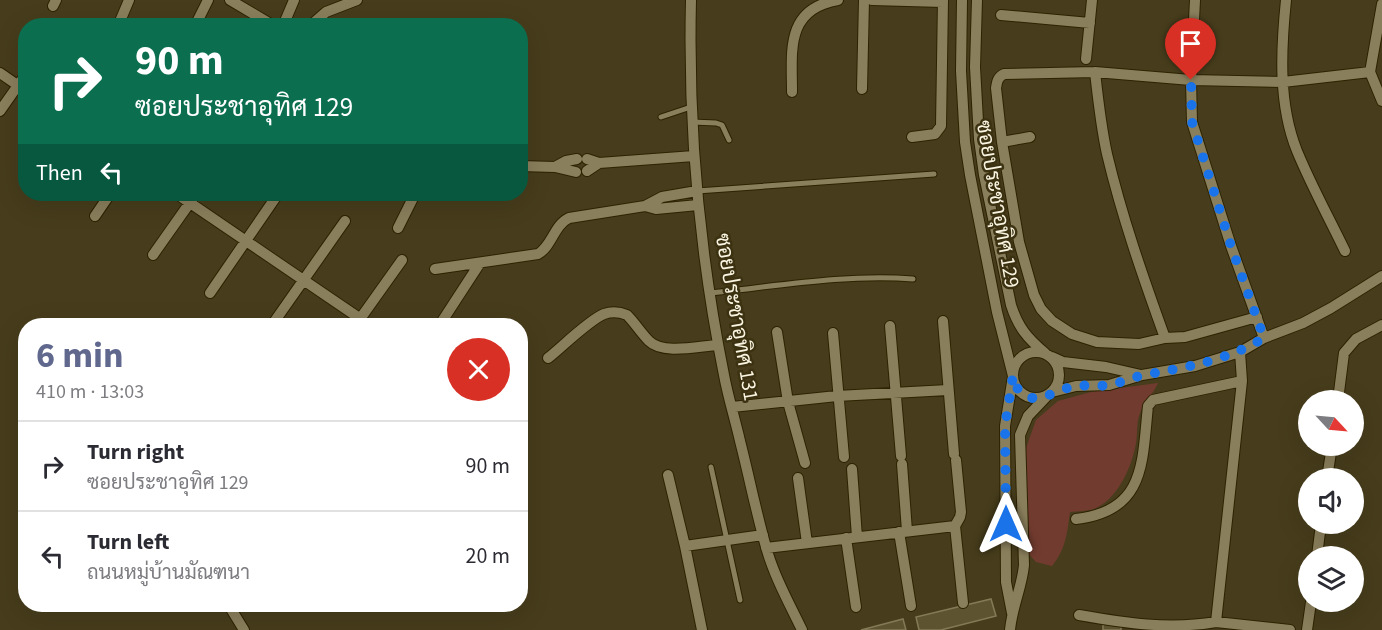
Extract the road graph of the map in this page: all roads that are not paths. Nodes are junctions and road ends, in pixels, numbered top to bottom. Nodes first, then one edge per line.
1 (129, 0) edge
2 (208, 0) edge
3 (230, 0) edge
4 (294, 0) edge
5 (357, 0) edge
6 (691, 0) edge
7 (838, 0) edge
8 (864, 0) edge
9 (872, 0) edge
10 (962, 0) edge
11 (977, 0) edge
12 (1092, 0) edge
13 (1194, 0) edge
14 (1286, 0) edge
15 (943, 1) edge
16 (1382, 4) edge
17 (1001, 15) dead end
18 (121, 18) edge
19 (199, 18) edge
20 (260, 18) edge
21 (286, 18) edge
22 (319, 18) edge
23 (1090, 23) junction
24 (1086, 59) dead end
25 (1095, 72) junction
26 (1370, 72) junction
27 (0, 74) edge
28 (1191, 80) junction
29 (1283, 82) junction
30 (18, 85) edge
31 (862, 89) dead end
32 (18, 92) edge
33 (792, 92) dead end
34 (1382, 101) edge
35 (691, 107) junction
36 (0, 111) edge
37 (661, 117) dead end
38 (692, 122) junction
39 (912, 137) dead end
40 (1030, 137) dead end
41 (729, 140) dead end
42 (1002, 142) junction
43 (694, 156) junction
44 (600, 163) junction
45 (528, 166) edge
46 (555, 167) junction
47 (933, 174) dead end
48 (697, 191) junction
49 (105, 201) edge
50 (191, 201) edge
51 (197, 201) edge
52 (273, 201) edge
53 (412, 201) edge
54 (698, 205) junction
55 (645, 206) junction
56 (95, 216) dead end
57 (345, 221) dead end
58 (398, 228) dead end
59 (246, 241) junction
60 (1345, 251) dead end
61 (153, 255) dead end
62 (402, 260) dead end
63 (480, 263) junction
64 (435, 270) dead end
65 (1382, 276) edge
66 (913, 279) dead end
67 (304, 280) junction
68 (210, 293) dead end
69 (711, 293) junction
70 (1257, 317) junction
71 (277, 318) edge
72 (353, 318) edge
73 (361, 318) edge
74 (444, 318) edge
75 (943, 321) dead end
76 (1382, 325) edge
77 (890, 326) dead end
78 (777, 332) dead end
79 (832, 333) dead end
80 (1165, 338) junction
81 (1264, 338) junction
82 (718, 345) junction
83 (1240, 352) junction
84 (1048, 355) junction
85 (548, 358) dead end
86 (1142, 375) junction
87 (1013, 376) junction
88 (1242, 381) junction
89 (948, 390) junction
90 (1339, 390) edge
91 (896, 392) junction
92 (1049, 395) junction
93 (837, 396) junction
94 (788, 402) junction
95 (732, 407) junction
96 (843, 458) dead end
97 (806, 463) dead end
98 (711, 467) dead end
99 (852, 469) dead end
100 (668, 475) dead end
101 (798, 478) dead end
102 (1076, 519) dead end
103 (956, 526) junction
104 (903, 532) junction
105 (763, 535) junction
106 (852, 537) junction
107 (727, 540) junction
108 (807, 543) junction
109 (685, 546) junction
110 (766, 548) junction
111 (740, 600) dead end
112 (963, 603) dead end
113 (911, 606) dead end
114 (856, 608) dead end
115 (233, 612) edge
116 (1310, 612) edge
117 (1012, 613) junction
118 (1079, 615) dead end
119 (1216, 622) junction
120 (1007, 629) edge
121 (244, 630) edge
122 (702, 630) edge
123 (802, 630) edge
124 (1290, 630) edge
125 (1307, 630) edge

1 - 18 street
2 - 19 street
3 - 20 street
4 - 21 street
5 - 22 street
6 - 35 street, ซอยประชาอุทิศ 131
7 - 33 street
8 - 31 street
9 - 15 street
10 - 87 street, ซอยประชาอุทิศ 129
11 - 84 street, ซอยประชาอุทิศ 129
12 - 23 street
13 - 28 street
14 - 29 street
15 - 39 street
16 - 26 street
17 - 23 street
23 - 24 street
25 - 28 street
25 - 42 street
25 - 80 street
26 - 29 street
26 - 34 street
27 - 30 street
28 - 29 street
28 - 70 street
29 - 60 street
32 - 36 street
35 - 37 lane
35 - 38 street, ซอยประชาอุทิศ 131
38 - 41 lane
38 - 43 street, ซอยประชาอุทิศ 131
40 - 42 street
42 - 80 street
43 - 44 street
43 - 48 street, ซอยประชาอุทิศ 131
44 - 46 street
44 - 46 street
45 - 46 street
47 - 48 lane
48 - 54 street, ซอยประชาอุทิศ 131
48 - 55 street
49 - 56 street
50 - 61 street
51 - 59 street
52 - 59 street
53 - 58 street
54 - 55 street
54 - 69 street, ซอยประชาอุทิศ 131
55 - 63 street
57 - 67 street
59 - 67 street
59 - 68 street
62 - 73 street
63 - 64 street
63 - 74 street
65 - 81 street
66 - 69 lane
67 - 71 street
67 - 72 street
69 - 82 street, ซอยประชาอุทิศ 131
70 - 80 street
70 - 81 street
75 - 89 street
76 - 90 street
77 - 91 street
78 - 94 street
79 - 93 street
81 - 83 street
82 - 85 street
82 - 95 street, ซอยประชาอุทิศ 131
83 - 86 street
83 - 88 street
84 - 86 street
84 - 87 street, ซอยประชาอุทิศ 129
84 - 92 street
86 - 92 street
87 - 92 street, ซอยประชาอุทิศ 129
87 - 117 street, ซอยประชาอุทิศ 129
88 - 102 street
88 - 119 street
89 - 91 street
89 - 103 street
91 - 93 street
91 - 104 street
92 - 117 street, ซอยประชาอุทิศ 129
93 - 94 street
93 - 96 street
94 - 95 street
94 - 97 street
95 - 105 street, ซอยประชาอุทิศ 131
98 - 107 lane
99 - 106 street
100 - 109 street
101 - 108 street
103 - 104 street
103 - 112 street
104 - 106 street
104 - 113 street
105 - 107 street
105 - 110 street, ซอยประชาอุทิศ 131
106 - 108 street
106 - 114 street
107 - 109 street
107 - 111 lane
108 - 110 street
109 - 122 street
110 - 123 street, ซอยประชาอุทิศ 131
115 - 121 street
116 - 125 street
117 - 120 street, ซอยประชาอุทิศ 129
118 - 119 street
119 - 124 street

